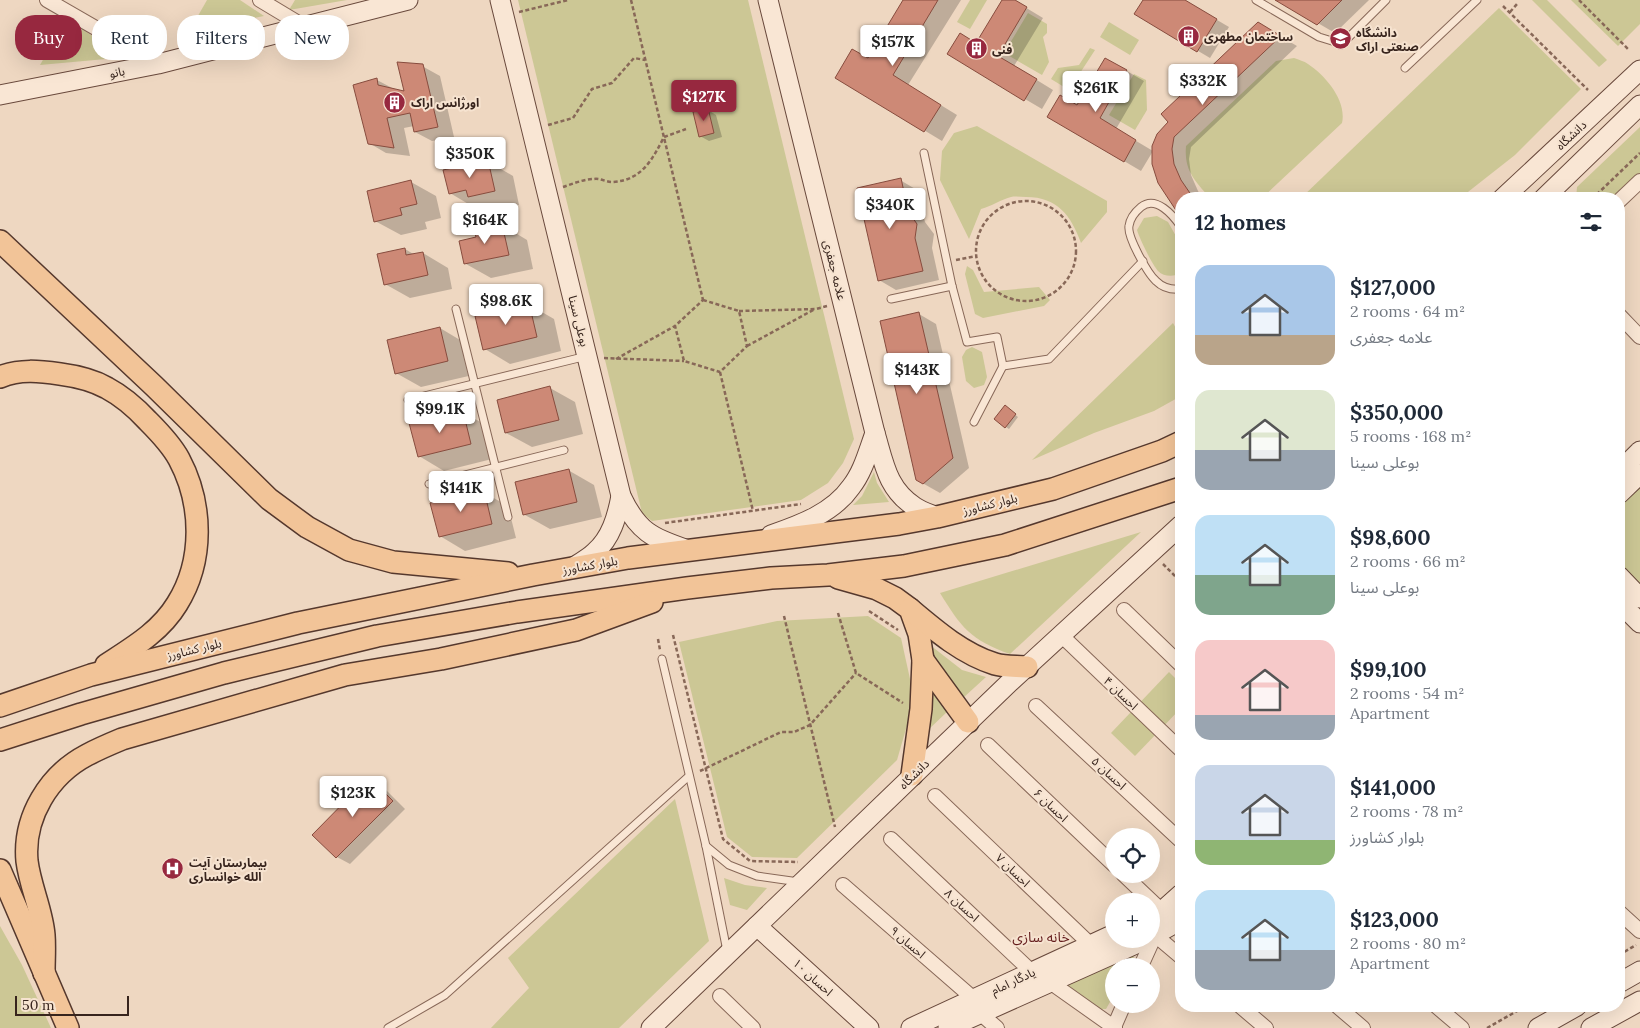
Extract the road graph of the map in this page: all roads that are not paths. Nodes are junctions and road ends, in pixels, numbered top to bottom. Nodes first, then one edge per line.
1 (47, 0) edge
2 (260, 0) edge
3 (408, 0) edge
4 (768, 0) edge
5 (1256, 0) edge
6 (1386, 0) edge
7 (1477, 0) edge
8 (502, 8) edge
9 (285, 15) edge
10 (349, 15) edge
11 (275, 35) edge
12 (158, 64) junction
13 (1405, 68) dead end
14 (1640, 70) edge
15 (1, 94) edge
16 (1640, 105) edge
17 (924, 153) dead end
18 (1640, 181) edge
19 (1509, 192) edge
20 (1550, 192) edge
21 (1625, 195) edge
22 (1175, 217) edge
23 (0, 241) edge
24 (1142, 261) junction
25 (952, 286) junction
26 (1175, 289) edge
27 (892, 299) dead end
28 (456, 309) dead end
29 (1625, 321) edge
30 (1640, 337) edge
31 (587, 356) junction
32 (1003, 366) junction
33 (0, 377) edge
34 (474, 384) junction
35 (408, 400) dead end
36 (974, 422) dead end
37 (875, 433) junction
38 (1175, 445) edge
39 (564, 450) dead end
40 (1640, 451) edge
41 (1625, 466) edge
42 (495, 467) junction
43 (1640, 474) edge
44 (429, 484) dead end
45 (1625, 488) edge
46 (1175, 490) edge
47 (621, 496) junction
48 (508, 517) dead end
49 (936, 517) junction
50 (1175, 531) edge
51 (752, 542) junction
52 (688, 550) junction
53 (572, 568) junction
54 (533, 575) junction
55 (828, 575) junction
56 (1625, 582) edge
57 (687, 588) junction
58 (1640, 598) edge
59 (1625, 608) edge
60 (910, 609) junction
61 (1124, 610) dead end
62 (1640, 623) edge
63 (1061, 635) junction
64 (662, 659) dead end
65 (1175, 659) edge
66 (923, 660) junction
67 (1026, 667) junction
68 (91, 675) junction
69 (0, 706) edge
70 (1036, 706) dead end
71 (968, 722) junction
72 (0, 740) edge
73 (1175, 744) edge
74 (988, 746) dead end
75 (912, 775) junction
76 (689, 776) junction
77 (935, 796) dead end
78 (1175, 835) edge
79 (891, 839) dead end
80 (706, 846) junction
81 (1105, 856) edge
82 (0, 870) edge
83 (801, 883) junction
84 (1131, 883) edge
85 (843, 885) dead end
86 (1139, 893) edge
87 (1175, 899) edge
88 (1160, 912) edge
89 (1625, 917) edge
90 (1175, 922) edge
91 (757, 926) junction
92 (1640, 931) edge
93 (1160, 932) edge
94 (1105, 938) edge
95 (1160, 943) edge
96 (1091, 945) junction
97 (1126, 948) edge
98 (1175, 953) edge
99 (728, 954) junction
100 (1640, 971) edge
101 (1032, 972) junction
102 (44, 973) junction
103 (1625, 980) edge
104 (1050, 982) junction
105 (720, 996) dead end
106 (1640, 1001) edge
107 (977, 1006) junction
108 (1625, 1009) edge
109 (1247, 1012) edge
110 (1344, 1012) edge
111 (1443, 1012) edge
112 (1566, 1012) edge
113 (1620, 1012) edge
114 (1120, 1013) edge
115 (68, 1028) edge
116 (388, 1028) edge
117 (651, 1028) edge
118 (753, 1028) edge
119 (870, 1028) edge
120 (911, 1028) edge
121 (948, 1028) edge
122 (997, 1028) edge
123 (1114, 1028) edge
124 (1266, 1028) edge
125 (1363, 1028) edge
126 (1462, 1028) edge
127 (1538, 1028) edge
128 (1590, 1028) edge

1 - 12 street
2 - 9 street
3 - 10 street, بانو
4 - 37 street, علامه جعفری
5 - 6 lane
7 - 13 lane
8 - 31 street, بوعلی سینا
11 - 12 street, بانو
12 - 15 street, بانو
14 - 19 street, دانشگاه
16 - 20 street
17 - 25 lane
18 - 21 street
22 - 24 lane
23 - 54 main road
24 - 26 lane
24 - 32 lane
25 - 27 lane
25 - 32 lane
28 - 34 lane
29 - 30 street
31 - 34 lane
31 - 47 street, بوعلی سینا
32 - 36 lane
33 - 68 main road
34 - 35 lane
34 - 42 lane
37 - 49 street, علامه جعفری
37 - 51 street
38 - 49 main road, بلوار کشاورز
39 - 42 lane
40 - 41 street
42 - 44 lane
42 - 48 lane
43 - 45 street
46 - 55 main road
47 - 52 street, بوعلی سینا
47 - 53 street
49 - 51 main road, بلوار کشاورز
50 - 63 street, دانشگاه
51 - 52 main road, بلوار کشاورز
52 - 53 main road, بلوار کشاورز
53 - 54 main road, بلوار کشاورز
54 - 68 main road, بلوار کشاورز
55 - 57 main road
55 - 60 main road
56 - 58 street
57 - 72 main road
57 - 102 main road
59 - 62 street
60 - 66 main road
60 - 67 main road
61 - 65 street
63 - 67 street, دانشگاه
63 - 73 street, احسان ۴
64 - 76 lane
66 - 71 main road
66 - 75 main road
67 - 71 street, دانشگاه
68 - 69 main road, بلوار کشاورز
70 - 78 street, احسان ۵
71 - 75 street, دانشگاه
74 - 81 street, احسان ۶
75 - 83 street, دانشگاه
76 - 80 lane
76 - 116 lane
77 - 96 street, احسان ۷
79 - 101 street, احسان ۸
80 - 83 lane
80 - 99 lane
82 - 102 main road
83 - 91 street, دانشگاه
84 - 86 street
85 - 107 street, احسان ۹
87 - 88 street
89 - 92 street
90 - 93 street, یادگار امام
91 - 99 street, دانشگاه
91 - 119 street, احسان ۱۰
94 - 96 street, یادگار امام
95 - 98 street
96 - 101 street, یادگار امام
97 - 104 street, یادگار امام
99 - 117 street, دانشگاه
100 - 103 street
101 - 107 street, یادگار امام
102 - 115 main road
104 - 107 street, یادگار امام
104 - 123 street
105 - 118 street
106 - 108 street
107 - 120 street, یادگار امام
107 - 121 street, یادگار امام
107 - 122 street, احسان ۹
109 - 124 street
110 - 125 street
111 - 126 street
112 - 127 street
113 - 128 street
114 - 123 street

